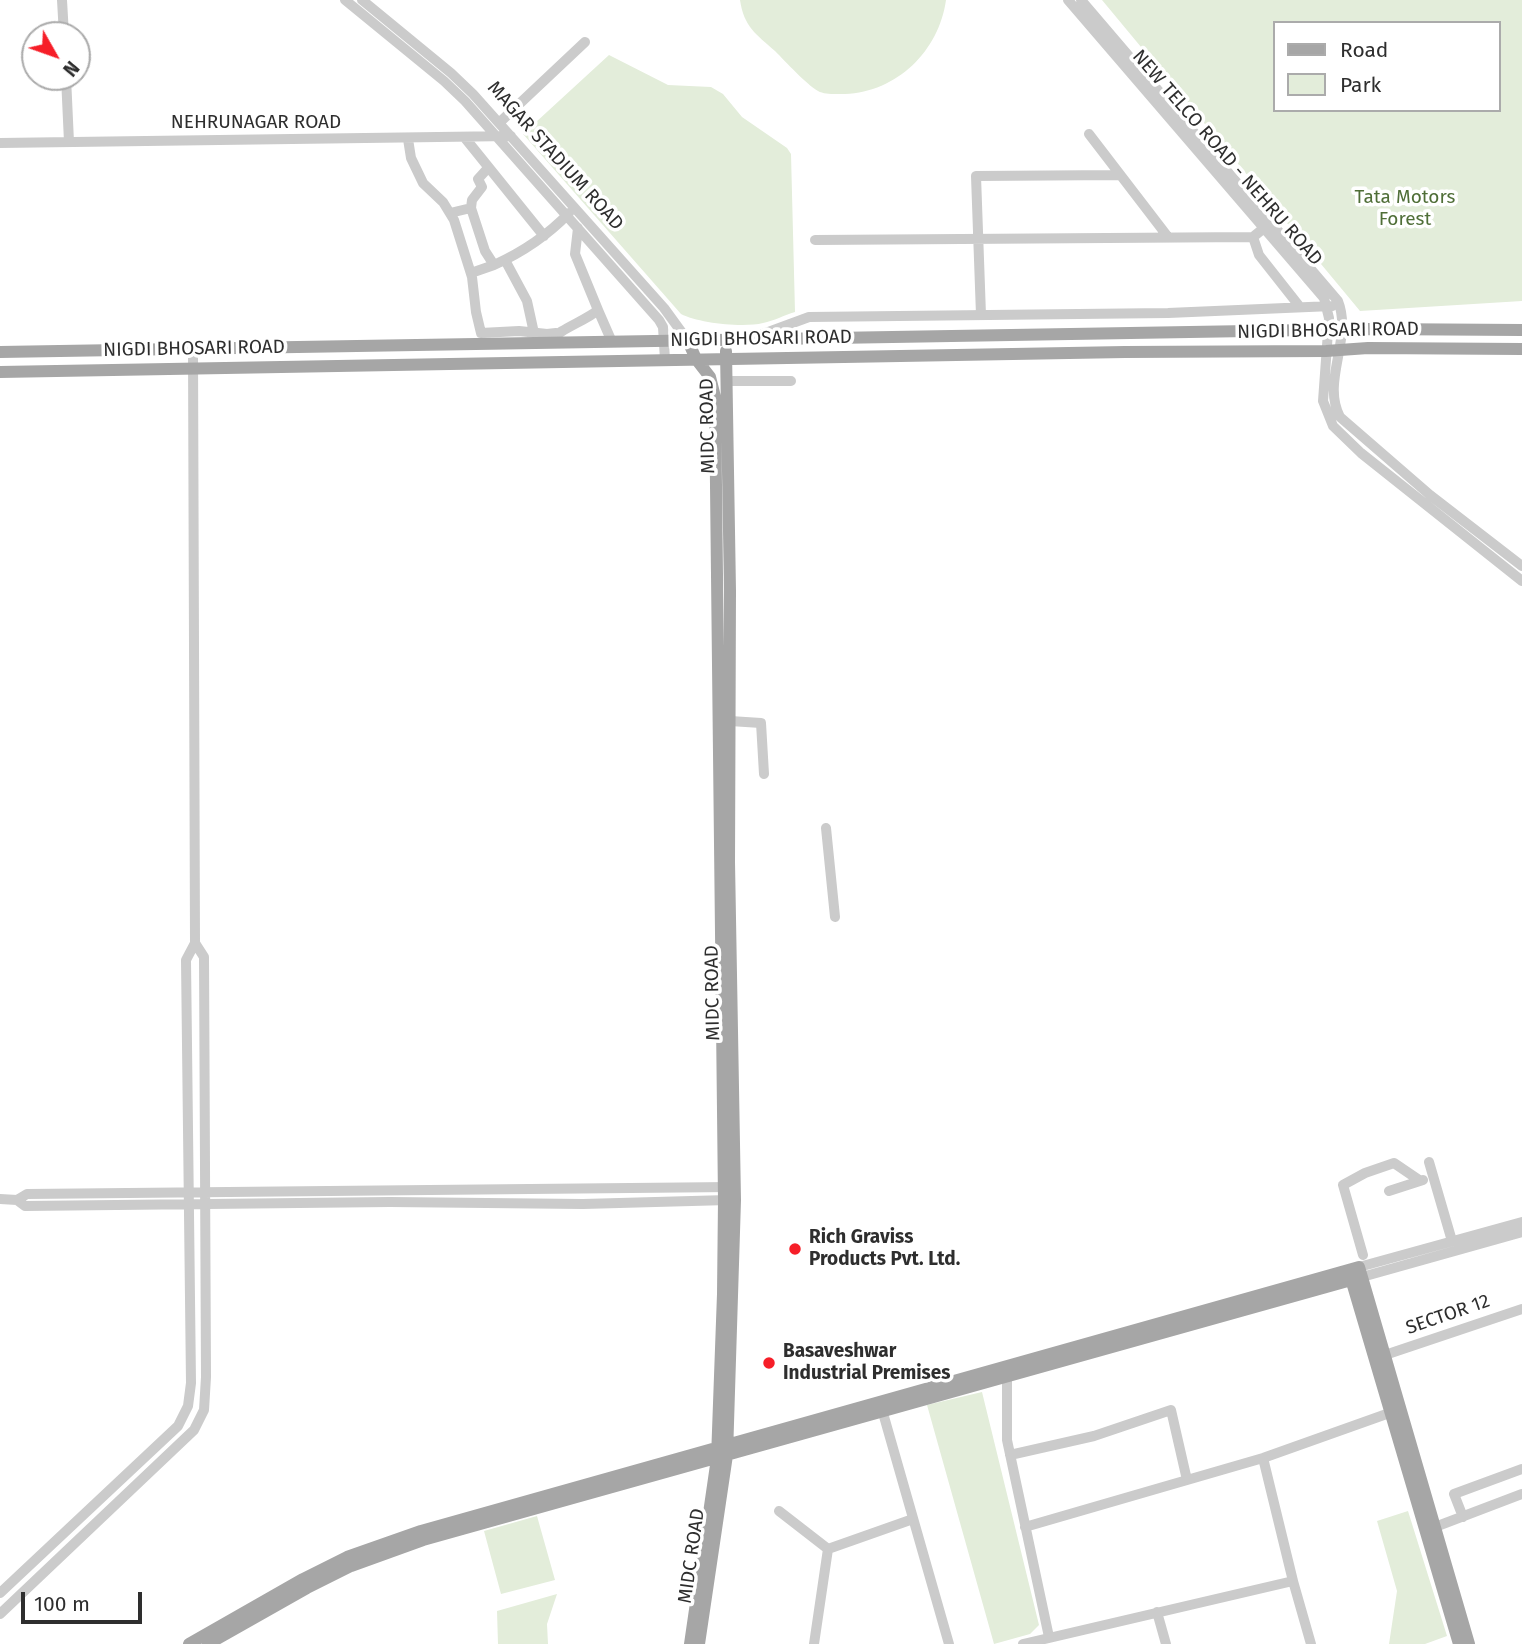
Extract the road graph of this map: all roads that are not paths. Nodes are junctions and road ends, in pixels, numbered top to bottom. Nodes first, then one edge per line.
1 (62, 0) edge
2 (345, 0) edge
3 (362, 0) edge
4 (1068, 0) edge
5 (1081, 0) edge
6 (63, 21) edge
7 (586, 42) dead end
8 (1152, 90) junction
9 (67, 91) edge
10 (499, 123) junction
11 (1088, 134) dead end
12 (511, 136) junction
13 (497, 137) junction
14 (465, 138) junction
15 (408, 139) junction
16 (69, 142) junction
17 (0, 143) edge
18 (488, 168) junction
19 (1120, 175) junction
20 (471, 208) junction
21 (571, 211) junction
22 (450, 213) junction
23 (1267, 225) junction
24 (578, 228) junction
25 (544, 236) junction
26 (1168, 237) junction
27 (1253, 237) junction
28 (978, 239) junction
29 (816, 240) dead end
30 (505, 260) junction
31 (494, 265) junction
32 (471, 273) junction
33 (1327, 306) junction
34 (1340, 306) junction
35 (1300, 307) junction
36 (598, 310) junction
37 (1168, 313) junction
38 (981, 315) junction
39 (1342, 330) junction
40 (1522, 330) edge
41 (1328, 331) junction
42 (1169, 332) junction
43 (534, 333) junction
44 (553, 338) junction
45 (726, 340) junction
46 (749, 340) junction
47 (665, 341) junction
48 (688, 341) junction
49 (612, 342) junction
50 (193, 349) junction
51 (1340, 349) junction
52 (1522, 349) edge
53 (1326, 351) junction
54 (0, 352) edge
55 (696, 359) junction
56 (726, 359) junction
57 (665, 360) junction
58 (193, 368) junction
59 (0, 372) edge
60 (727, 381) junction
61 (791, 381) dead end
62 (1522, 566) edge
63 (1522, 580) edge
64 (730, 720) junction
65 (764, 774) dead end
66 (724, 790) junction
67 (826, 828) dead end
68 (835, 917) dead end
69 (195, 943) junction
70 (1429, 1162) dead end
71 (1419, 1180) junction
72 (1434, 1181) junction
73 (204, 1191) junction
74 (1389, 1191) dead end
75 (190, 1192) junction
76 (729, 1193) junction
77 (0, 1199) edge
78 (18, 1200) junction
79 (189, 1204) junction
80 (205, 1204) junction
81 (1522, 1222) edge
82 (1522, 1232) edge
83 (1452, 1241) junction
84 (1357, 1270) junction
85 (1522, 1309) edge
86 (1385, 1355) junction
87 (1007, 1371) junction
88 (190, 1391) junction
89 (205, 1391) junction
90 (881, 1407) junction
91 (1396, 1411) junction
92 (722, 1451) junction
93 (1010, 1455) junction
94 (1263, 1458) junction
95 (1522, 1469) edge
96 (1187, 1480) junction
97 (1522, 1494) edge
98 (779, 1511) dead end
99 (1462, 1517) junction
100 (913, 1519) junction
101 (1025, 1527) junction
102 (1435, 1527) junction
103 (828, 1549) junction
104 (1293, 1581) junction
105 (0, 1593) edge
106 (1157, 1612) junction
107 (0, 1614) edge
108 (1049, 1637) junction
109 (189, 1644) edge
110 (208, 1644) edge
111 (690, 1644) edge
112 (699, 1644) edge
113 (814, 1644) edge
114 (949, 1644) edge
115 (1023, 1644) edge
116 (1166, 1644) edge
117 (1311, 1644) edge
118 (1459, 1644) edge
119 (1469, 1644) edge

1 - 6 street
2 - 13 street, MAGAR STADIUM ROAD
3 - 10 street, MAGAR STADIUM ROAD
4 - 8 street, NEW TELCO ROAD - NEHRU ROAD
5 - 8 street, NEW TELCO ROAD - NEHRU ROAD
7 - 10 street
8 - 23 street, NEW TELCO ROAD - NEHRU ROAD
9 - 16 street
10 - 12 street, MAGAR STADIUM ROAD
11 - 19 street
12 - 13 street, NEHRUNAGAR ROAD
12 - 21 street, MAGAR STADIUM ROAD
13 - 14 street, NEHRUNAGAR ROAD
13 - 21 street, MAGAR STADIUM ROAD
14 - 15 street, NEHRUNAGAR ROAD
14 - 18 street
15 - 16 street, NEHRUNAGAR ROAD
15 - 22 street
16 - 17 street, NEHRUNAGAR ROAD
18 - 20 street
18 - 25 street
19 - 26 street
19 - 28 street
20 - 22 street
20 - 31 street
21 - 24 street, MAGAR STADIUM ROAD
21 - 25 street
21 - 48 street, MAGAR STADIUM ROAD
22 - 32 street
23 - 27 street
23 - 33 street, NEW TELCO ROAD - NEHRU ROAD
23 - 34 street, NEW TELCO ROAD - NEHRU ROAD
24 - 36 street
24 - 47 street, MAGAR STADIUM ROAD
25 - 30 street
26 - 27 street
26 - 28 street
27 - 35 street
28 - 29 street
28 - 38 street
30 - 31 street
30 - 43 street
31 - 32 street
32 - 43 street
33 - 34 street
33 - 35 street
33 - 41 street
34 - 39 street
35 - 37 street
36 - 44 street
36 - 49 street
37 - 38 street
37 - 42 street
38 - 46 street
39 - 40 main road, NIGDI BHOSARI ROAD
39 - 41 main road, NIGDI BHOSARI ROAD
39 - 51 street
41 - 42 main road, NIGDI BHOSARI ROAD
41 - 53 street
42 - 46 main road, NIGDI BHOSARI ROAD
43 - 44 street
44 - 49 main road, NIGDI BHOSARI ROAD
44 - 50 main road, NIGDI BHOSARI ROAD
45 - 46 main road, NIGDI BHOSARI ROAD
45 - 48 main road, NIGDI BHOSARI ROAD
45 - 56 main road, MIDC ROAD
47 - 48 main road, NIGDI BHOSARI ROAD
47 - 49 main road, NIGDI BHOSARI ROAD
47 - 57 street, MAGAR STADIUM ROAD
48 - 55 main road, MAGAR STADIUM ROAD
50 - 54 main road, NIGDI BHOSARI ROAD
50 - 58 street
51 - 52 main road, NIGDI BHOSARI ROAD
51 - 53 main road, NIGDI BHOSARI ROAD
51 - 62 street
53 - 56 main road, NIGDI BHOSARI ROAD
53 - 63 street
55 - 56 main road, NIGDI BHOSARI ROAD
55 - 57 main road, NIGDI BHOSARI ROAD
55 - 66 main road, MAGAR STADIUM ROAD
56 - 60 main road, MIDC ROAD
57 - 58 main road, NIGDI BHOSARI ROAD
58 - 59 main road, NIGDI BHOSARI ROAD
58 - 69 street
60 - 61 street
60 - 64 main road, MIDC ROAD
64 - 65 street
64 - 66 main road, MIDC ROAD
66 - 76 main road, MIDC ROAD
67 - 68 street
69 - 73 street
69 - 75 street
70 - 72 street
71 - 72 street
71 - 74 street
71 - 84 street
72 - 83 street
73 - 75 street
73 - 76 street
73 - 80 street
75 - 78 street
75 - 79 street
76 - 80 street
76 - 92 main road, MIDC ROAD
77 - 78 street
78 - 79 street
79 - 80 street
79 - 88 street
80 - 89 street
81 - 83 street
82 - 84 street
83 - 84 street
84 - 86 main road
84 - 87 main road
84 - 91 main road
85 - 86 street, SECTOR 12
86 - 91 main road
87 - 90 main road
87 - 93 street
88 - 89 street
88 - 105 street
89 - 107 street
90 - 92 main road
90 - 100 street
91 - 94 street
91 - 102 main road
91 - 118 main road
92 - 109 main road
92 - 110 main road
92 - 111 main road, MIDC ROAD
92 - 112 main road, MIDC ROAD
93 - 96 street
93 - 101 street
94 - 96 street
94 - 104 street
95 - 99 street
96 - 101 street
97 - 99 street
98 - 103 street
99 - 102 street
100 - 103 street
100 - 114 street
101 - 108 street
102 - 119 main road
103 - 113 street
104 - 106 street
104 - 117 street
106 - 108 street
106 - 116 street
108 - 115 street

